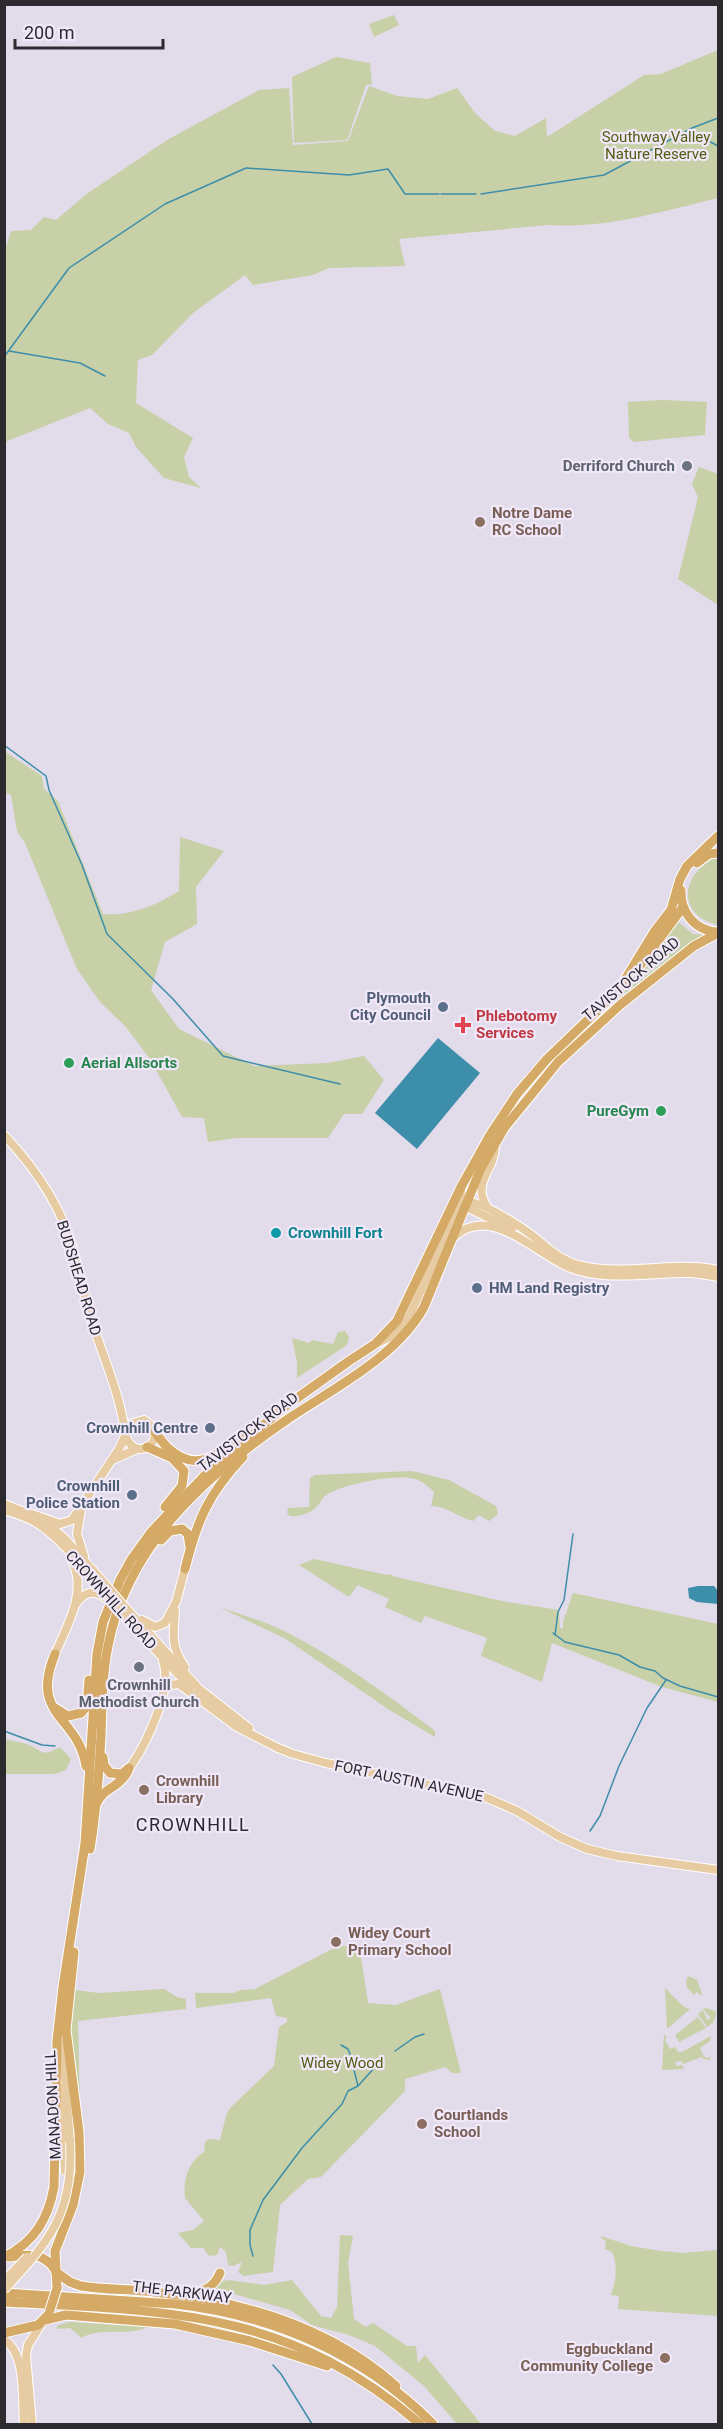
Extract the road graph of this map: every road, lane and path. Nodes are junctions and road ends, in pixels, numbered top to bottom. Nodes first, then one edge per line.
1 (718, 836) edge
2 (718, 852) edge
3 (683, 907) junction
4 (718, 933) edge
5 (625, 980) junction
6 (560, 1054) junction
7 (4, 1135) edge
8 (495, 1143) junction
9 (461, 1187) junction
10 (469, 1205) junction
11 (487, 1208) junction
12 (454, 1237) junction
13 (544, 1253) junction
14 (718, 1270) edge
15 (718, 1277) edge
16 (375, 1344) junction
17 (118, 1400) junction
18 (286, 1406) junction
19 (139, 1420) junction
20 (155, 1432) junction
21 (125, 1434) junction
22 (259, 1439) junction
23 (142, 1448) junction
24 (112, 1460) junction
25 (4, 1504) edge
26 (83, 1504) junction
27 (4, 1510) edge
28 (32, 1515) junction
29 (60, 1543) junction
30 (190, 1549) junction
31 (134, 1562) junction
32 (91, 1568) junction
33 (185, 1569) joint
34 (106, 1597) junction
35 (176, 1602) junction
36 (73, 1609) junction
37 (124, 1611) junction
38 (99, 1641) junction
39 (55, 1654) joint
40 (163, 1658) junction
41 (199, 1689) junction
42 (163, 1691) junction
43 (207, 1704) junction
44 (53, 1707) junction
45 (101, 1734) junction
46 (268, 1743) junction
47 (130, 1767) junction
48 (88, 1783) junction
49 (96, 1805) junction
50 (718, 1870) edge
51 (80, 1897) junction
52 (66, 2030) junction
53 (57, 2041) junction
54 (4, 2257) edge
55 (56, 2272) junction
56 (220, 2273) dead end
57 (4, 2281) edge
58 (4, 2291) edge
59 (156, 2292) junction
60 (4, 2302) edge
61 (44, 2321) junction
62 (4, 2333) edge
63 (4, 2340) edge
64 (380, 2392) junction
65 (24, 2424) edge
66 (32, 2424) edge
67 (420, 2424) edge
68 (435, 2424) edge

1 - 5 highway, TAVISTOCK ROAD
2 - 3 highway
3 - 4 highway
3 - 5 highway, TAVISTOCK ROAD
4 - 6 highway, TAVISTOCK ROAD
5 - 6 highway, TAVISTOCK ROAD
6 - 8 highway, TAVISTOCK ROAD
6 - 9 highway, TAVISTOCK ROAD
7 - 17 main road, BUDSHEAD ROAD
8 - 10 highway, TAVISTOCK ROAD
8 - 11 main road
9 - 10 main road
9 - 16 highway, TAVISTOCK ROAD
10 - 11 main road
10 - 12 highway, TAVISTOCK ROAD
10 - 13 main road
10 - 16 main road, TAVISTOCK ROAD
11 - 14 main road
12 - 13 main road
12 - 22 highway, TAVISTOCK ROAD
13 - 15 main road
16 - 18 highway, TAVISTOCK ROAD
17 - 19 main road, BUDSHEAD ROAD
17 - 21 main road, BUDSHEAD ROAD
18 - 20 highway
18 - 31 highway, TAVISTOCK ROAD
19 - 20 main road
19 - 21 main road
20 - 23 main road
21 - 23 main road
21 - 24 main road
22 - 30 highway
22 - 31 highway, TAVISTOCK ROAD
23 - 24 main road
23 - 31 highway
24 - 26 main road
25 - 28 main road, CROWNHILL ROAD
26 - 28 main road
26 - 32 main road
27 - 29 main road, CROWNHILL ROAD
28 - 32 main road, CROWNHILL ROAD
29 - 34 main road, CROWNHILL ROAD
29 - 36 main road
30 - 31 highway
30 - 33 highway
31 - 38 highway, TAVISTOCK ROAD
31 - 45 highway, TAVISTOCK ROAD
32 - 37 main road, CROWNHILL ROAD, bridge
33 - 35 main road
34 - 36 main road
34 - 37 main road, CROWNHILL ROAD, bridge
35 - 37 main road
35 - 41 main road
36 - 39 main road
37 - 40 main road, CROWNHILL ROAD
37 - 41 main road, CROWNHILL ROAD
38 - 44 highway
38 - 48 highway, TAVISTOCK ROAD
39 - 44 highway
40 - 42 main road
40 - 43 main road, CROWNHILL ROAD
41 - 46 main road, FORT AUSTIN AVENUE
42 - 43 main road, FORT AUSTIN AVENUE
42 - 47 main road
43 - 46 main road, FORT AUSTIN AVENUE
44 - 48 highway
45 - 47 highway
45 - 49 highway, TAVISTOCK ROAD
46 - 50 main road, FORT AUSTIN AVENUE
47 - 49 highway
48 - 51 highway, TAVISTOCK ROAD
49 - 51 highway, TAVISTOCK ROAD
51 - 52 highway, MANADON HILL
51 - 53 highway, MANADON HILL
52 - 55 highway
52 - 58 main road, MANADON HILL, bridge
53 - 54 highway
53 - 57 main road, MANADON HILL, bridge
54 - 55 highway
55 - 59 highway
55 - 61 highway, bridge
56 - 59 highway
58 - 68 highway, THE PARKWAY
59 - 68 highway
60 - 64 highway, THE PARKWAY
61 - 62 highway
61 - 64 highway
61 - 66 main road
63 - 65 main road
64 - 67 highway, THE PARKWAY

